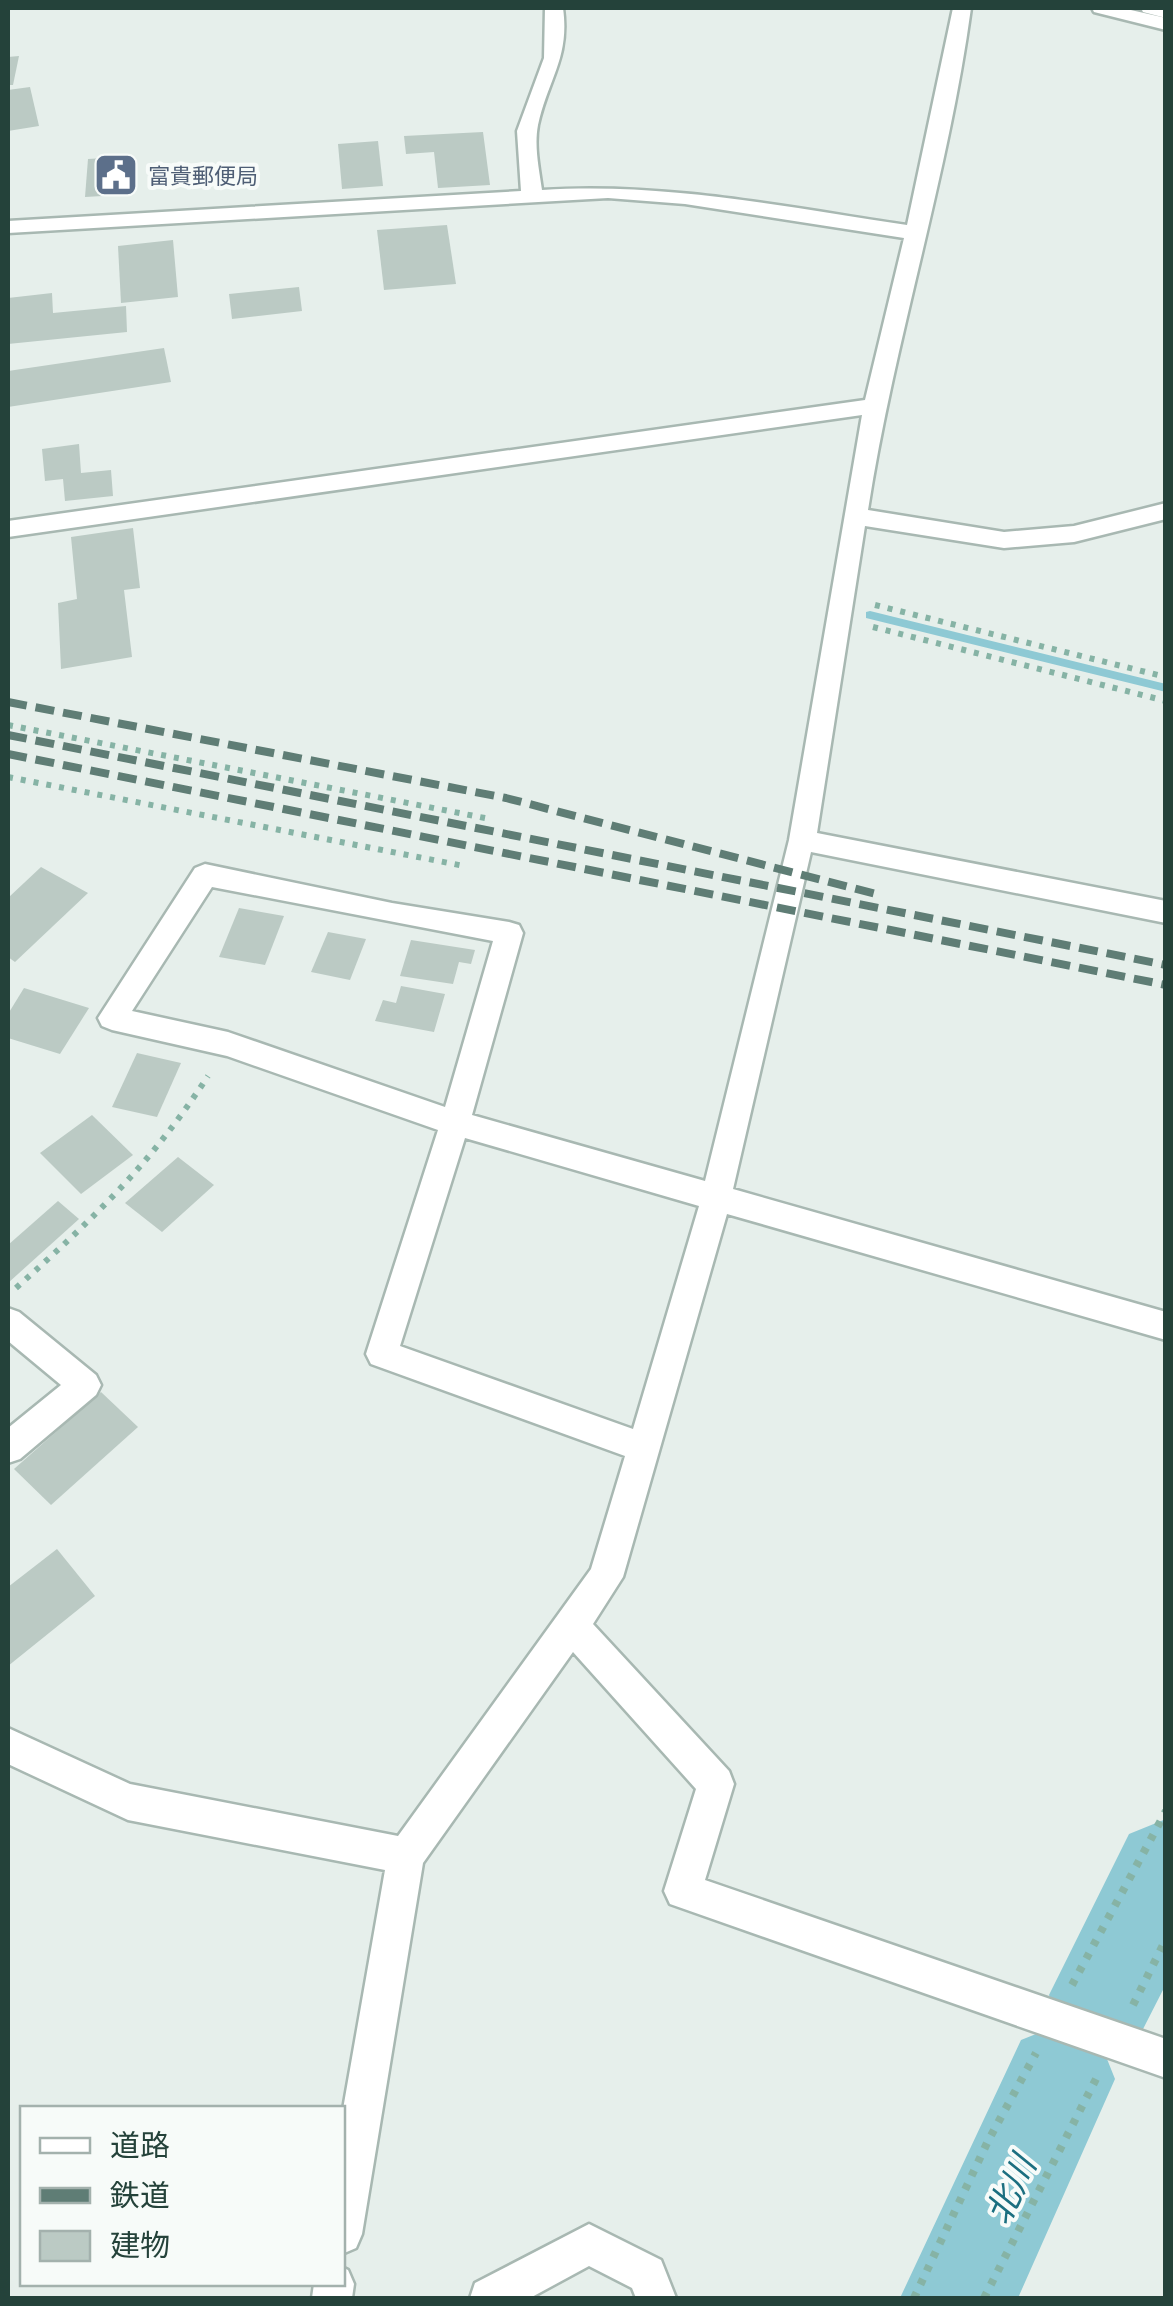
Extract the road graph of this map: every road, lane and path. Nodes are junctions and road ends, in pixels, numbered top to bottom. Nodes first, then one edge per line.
1 (554, 8) edge
2 (962, 8) edge
3 (1101, 8) edge
4 (1150, 8) edge
5 (1166, 12) edge
6 (1166, 24) edge
7 (532, 195) junction
8 (8, 227) edge
9 (916, 233) junction
10 (875, 406) junction
11 (1166, 511) edge
12 (855, 516) junction
13 (8, 529) edge
14 (869, 604) dead end
15 (867, 626) dead end
16 (1166, 677) edge
17 (1166, 701) edge
18 (8, 725) edge
19 (8, 777) edge
20 (490, 819) dead end
21 (802, 840) junction
22 (464, 866) dead end
23 (1166, 912) edge
24 (228, 1044) junction
25 (456, 1123) junction
26 (717, 1195) junction
27 (8, 1295) edge
28 (8, 1322) edge
29 (1166, 1326) edge
30 (8, 1448) edge
31 (646, 1449) junction
32 (571, 1626) junction
33 (8, 1746) edge
34 (406, 1856) junction
35 (1166, 1939) edge
36 (1115, 2041) junction
37 (1166, 2059) edge
38 (345, 2216) edge
39 (490, 2298) edge
40 (656, 2298) edge
41 (984, 2298) edge

1 - 7 street
2 - 9 street
3 - 6 street
4 - 5 street
7 - 8 street
7 - 9 street
9 - 10 street
10 - 12 street
10 - 13 street
11 - 12 street
12 - 21 street
14 - 16 path
15 - 17 path
18 - 20 path
19 - 22 path
21 - 23 street
21 - 26 street
24 - 25 street
24 - 25 street
24 - 27 path
25 - 26 street
25 - 31 street
26 - 29 street
26 - 31 street
28 - 30 street
31 - 32 street
32 - 34 street
32 - 36 street
33 - 34 street
34 - 38 street
35 - 36 path
36 - 37 street
36 - 41 path
39 - 40 street

